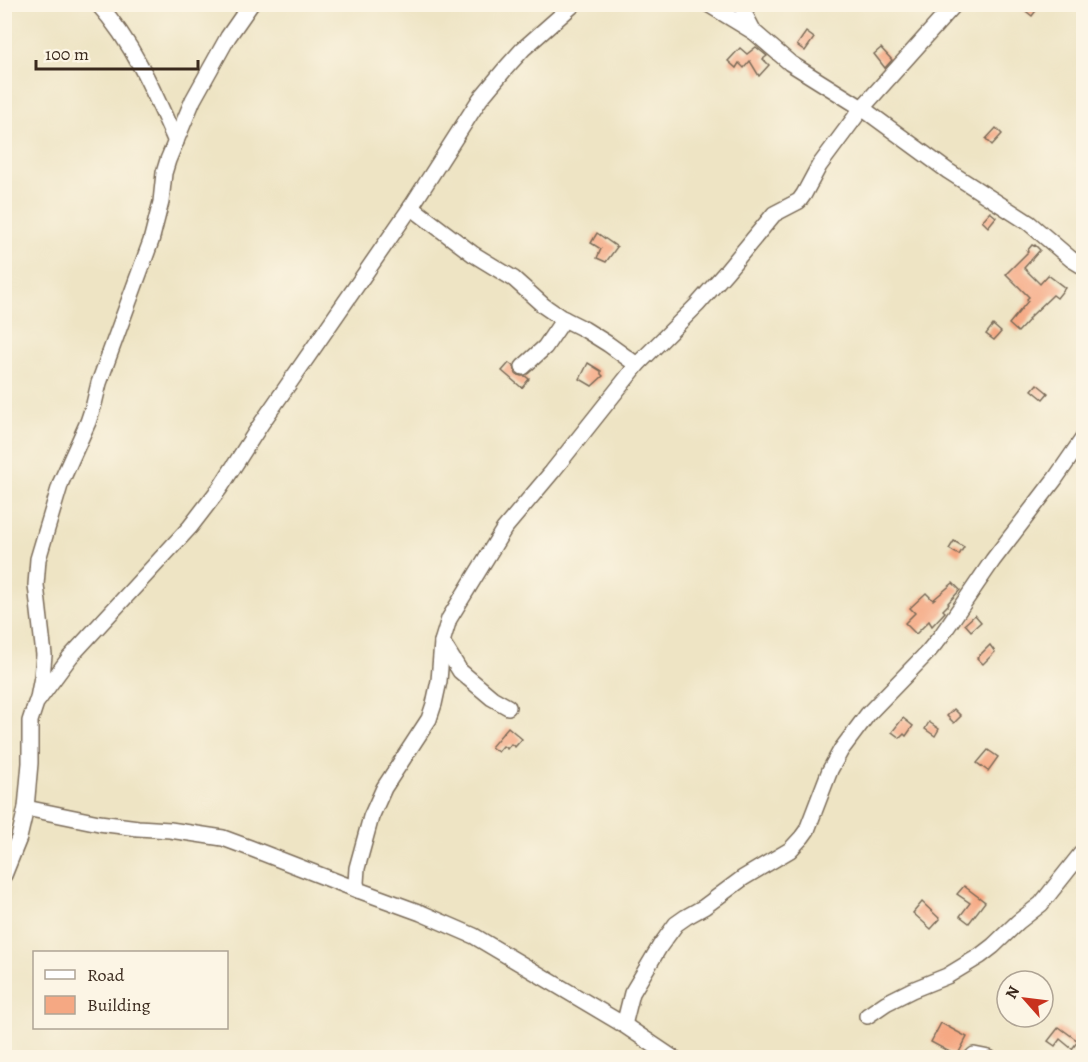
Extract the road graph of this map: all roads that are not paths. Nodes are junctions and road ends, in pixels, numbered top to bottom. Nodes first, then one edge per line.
1 (98, 4) edge
2 (252, 4) edge
3 (574, 4) edge
4 (708, 4) edge
5 (742, 4) edge
6 (955, 4) edge
7 (754, 32) junction
8 (862, 108) junction
9 (176, 142) junction
10 (411, 207) junction
11 (1083, 267) edge
12 (564, 319) junction
13 (637, 365) junction
14 (523, 368) dead end
15 (1083, 437) edge
16 (442, 642) junction
17 (36, 704) junction
18 (507, 707) dead end
19 (26, 808) junction
20 (1083, 850) edge
21 (4, 875) edge
22 (358, 890) junction
23 (867, 1016) dead end
24 (624, 1025) junction
25 (673, 1058) edge
26 (971, 1058) edge
27 (989, 1058) edge

1 - 9 street
2 - 9 street
3 - 10 street
4 - 7 street
5 - 7 street
6 - 8 street
7 - 8 street
8 - 11 street
8 - 13 street
9 - 17 street
10 - 12 street
10 - 17 street
12 - 13 street
12 - 14 street
13 - 16 street
15 - 24 street
16 - 18 street
16 - 22 street
17 - 19 street
19 - 21 street
19 - 22 street
20 - 23 street
22 - 24 street
24 - 25 street
26 - 27 street

